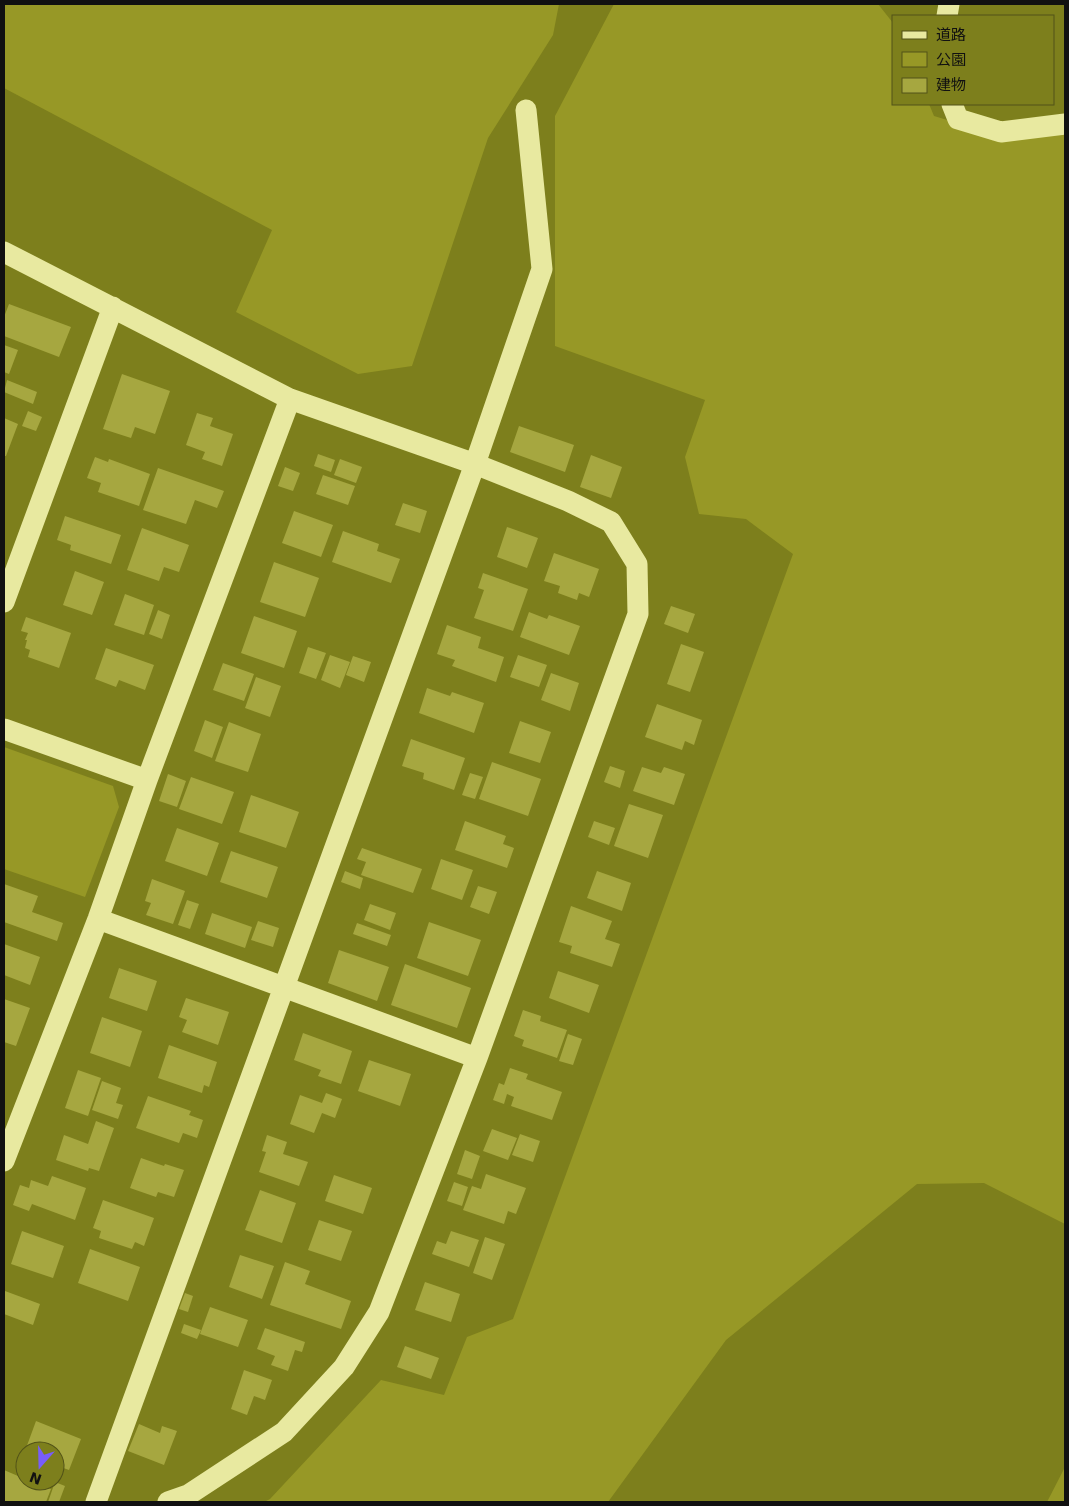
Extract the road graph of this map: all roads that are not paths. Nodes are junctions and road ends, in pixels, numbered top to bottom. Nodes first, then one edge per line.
1 (952, 105) edge
2 (526, 110) dead end
3 (1065, 124) edge
4 (4, 252) edge
5 (113, 307) junction
6 (290, 399) junction
7 (475, 464) junction
8 (4, 602) edge
9 (4, 729) edge
10 (147, 780) junction
11 (98, 919) junction
12 (284, 988) junction
13 (477, 1058) junction
14 (4, 1161) edge
15 (96, 1502) edge
16 (168, 1502) edge

1 - 3 street
2 - 7 street
4 - 5 street
5 - 6 street
5 - 8 street
6 - 7 street
6 - 10 street
7 - 12 street
7 - 13 street
9 - 10 street
10 - 11 street
11 - 12 street
11 - 14 street
12 - 13 street
12 - 15 street
13 - 16 street

